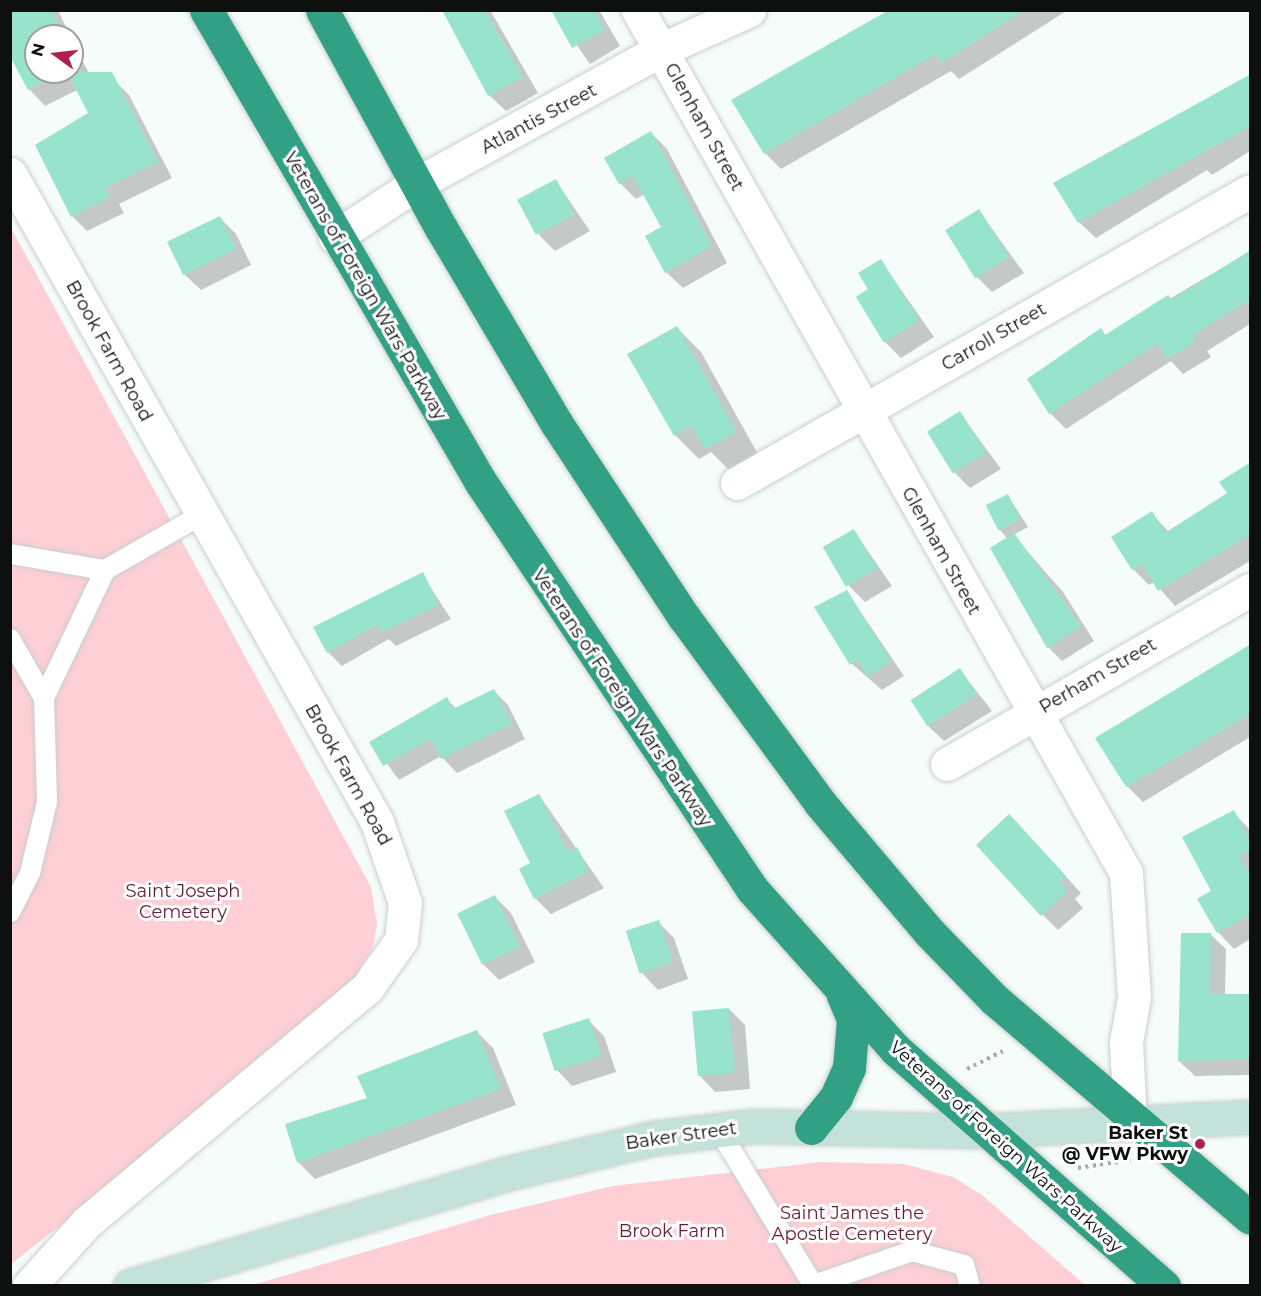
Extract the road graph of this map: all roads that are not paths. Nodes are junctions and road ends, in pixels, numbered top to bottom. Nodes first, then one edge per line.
1 (206, 10) edge
2 (322, 10) edge
3 (638, 10) edge
4 (749, 10) edge
5 (661, 50) junction
6 (10, 174) edge
7 (416, 184) junction
8 (1251, 191) edge
9 (335, 237) junction
10 (862, 411) junction
11 (737, 483) dead end
12 (201, 515) junction
13 (10, 554) edge
14 (105, 570) junction
15 (1251, 590) edge
16 (10, 639) edge
17 (44, 698) junction
18 (1033, 713) junction
19 (946, 764) dead end
20 (10, 912) edge
21 (842, 993) junction
22 (1251, 1118) edge
23 (1130, 1120) junction
24 (811, 1128) junction
25 (719, 1130) junction
26 (983, 1131) junction
27 (1251, 1218) edge
28 (814, 1285) edge
29 (29, 1286) edge
30 (130, 1286) edge
31 (970, 1286) edge
32 (1164, 1286) edge

1 - 9 highway, Veterans of Foreign Wars Parkway
2 - 7 highway
3 - 5 street, Glenham Street
4 - 5 street, Atlantis Street
5 - 7 street, Atlantis Street
5 - 10 street, Glenham Street
6 - 12 street, Brook Farm Road
7 - 9 street, Atlantis Street
7 - 23 highway
8 - 10 street, Carroll Street
9 - 21 highway, Veterans of Foreign Wars Parkway
10 - 11 street, Carroll Street
10 - 18 street, Glenham Street
12 - 14 lane
12 - 29 street, Brook Farm Road
13 - 14 lane
14 - 17 lane
15 - 18 street, Perham Street
16 - 17 lane
17 - 20 lane
18 - 19 street, Perham Street
18 - 23 street, Glenham Street
21 - 24 highway
21 - 26 highway, Veterans of Foreign Wars Parkway
22 - 23 street, Baker Street
23 - 26 street, Baker Street
23 - 27 highway
24 - 25 street, Baker Street
24 - 26 street, Baker Street
25 - 28 lane
25 - 30 street, Baker Street
26 - 32 highway, Veterans of Foreign Wars Parkway
28 - 31 lane

